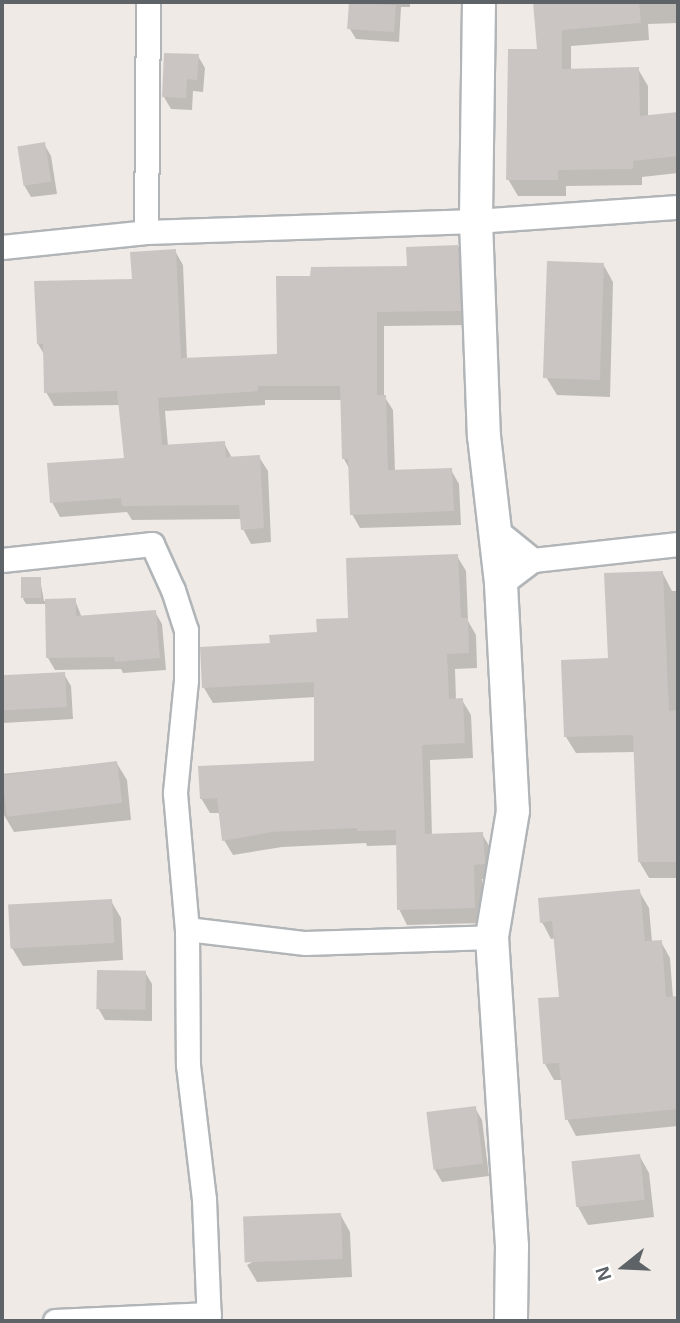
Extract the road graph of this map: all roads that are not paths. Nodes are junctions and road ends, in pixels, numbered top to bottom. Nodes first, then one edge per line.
1 (148, 2) edge
2 (479, 2) edge
3 (678, 207) edge
4 (476, 221) junction
5 (146, 232) junction
6 (2, 247) edge
7 (496, 530) junction
8 (678, 544) edge
9 (2, 560) edge
10 (533, 560) junction
11 (501, 584) junction
12 (187, 929) junction
13 (492, 937) junction
14 (209, 1317) edge
15 (55, 1321) edge
16 (512, 1321) edge

1 - 5 street
2 - 4 street
3 - 4 street
4 - 5 street
4 - 7 street
5 - 6 street
7 - 10 street
7 - 11 street
8 - 10 street
9 - 12 street
10 - 11 street
11 - 13 street
12 - 13 street
12 - 14 street
13 - 16 street
14 - 15 street

